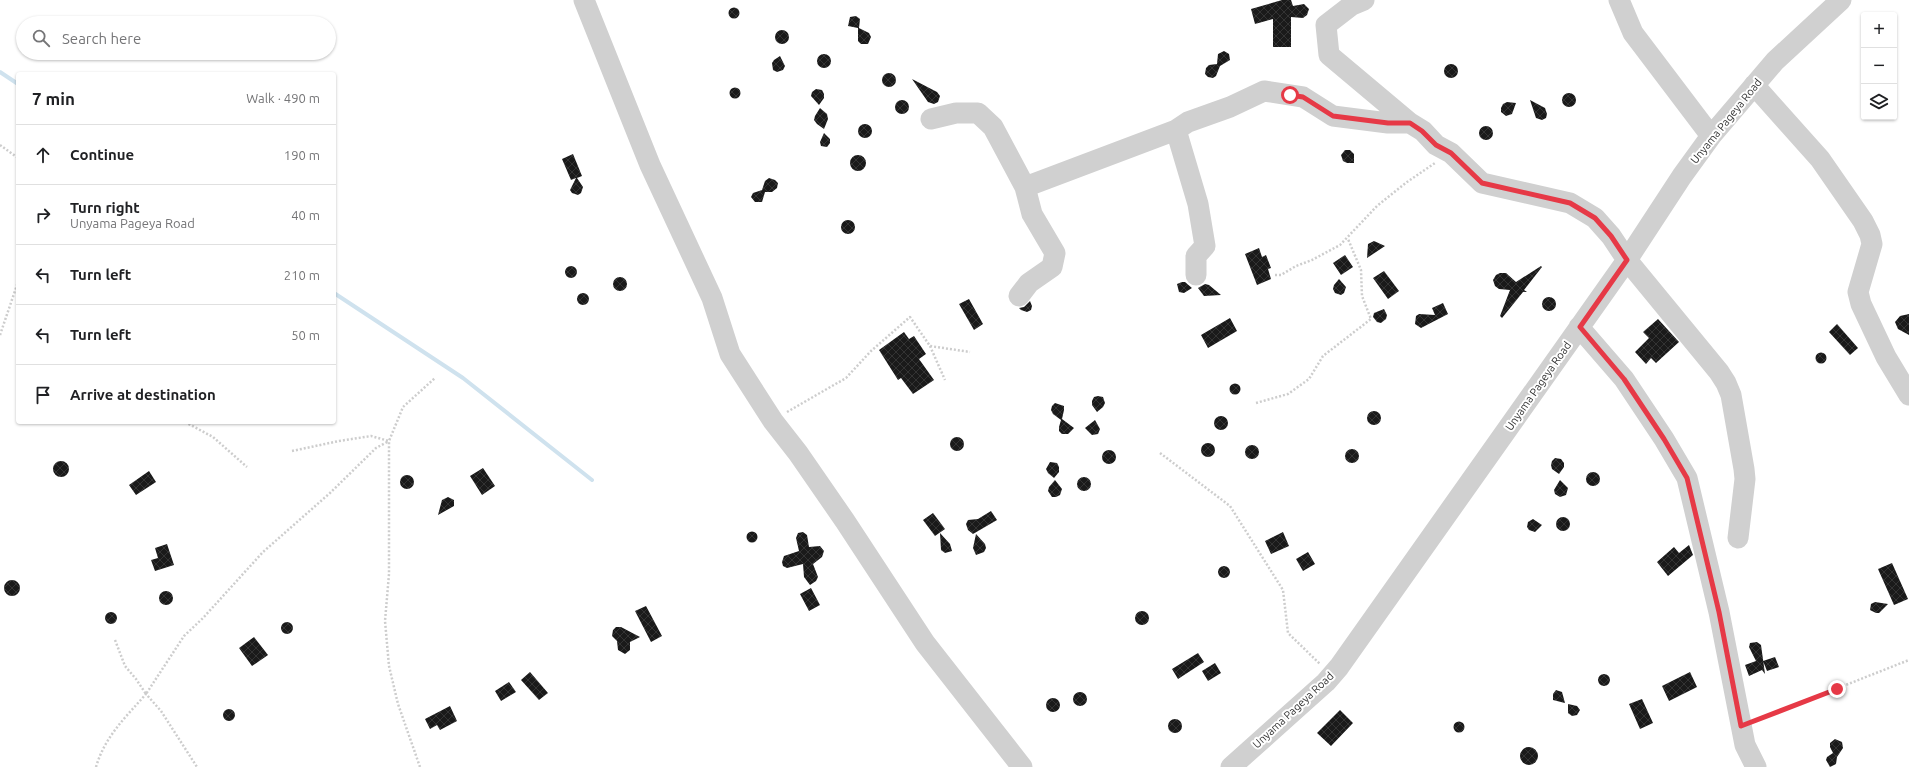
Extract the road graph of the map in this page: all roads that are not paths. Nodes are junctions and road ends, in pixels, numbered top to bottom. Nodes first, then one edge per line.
1 (584, 0) edge
2 (1364, 0) edge
3 (1619, 0) edge
4 (1841, 0) edge
5 (1754, 85) junction
6 (931, 119) dead end
7 (1410, 123) junction
8 (1176, 130) junction
9 (1711, 136) junction
10 (1025, 188) junction
11 (1627, 260) junction
12 (1196, 275) dead end
13 (1019, 296) dead end
14 (1580, 327) junction
15 (1909, 395) edge
16 (1738, 538) dead end
17 (1022, 767) edge
18 (1231, 767) edge
19 (1756, 767) edge

1 - 17 street
2 - 7 street
3 - 9 street
4 - 5 street, Unyama Pageya Road
5 - 9 street, Unyama Pageya Road
5 - 15 street
6 - 10 street
7 - 8 street
7 - 11 street
8 - 10 street
8 - 12 street
9 - 11 street, Unyama Pageya Road
10 - 13 street
11 - 14 street, Unyama Pageya Road
11 - 16 street
14 - 18 street, Unyama Pageya Road
14 - 19 street

